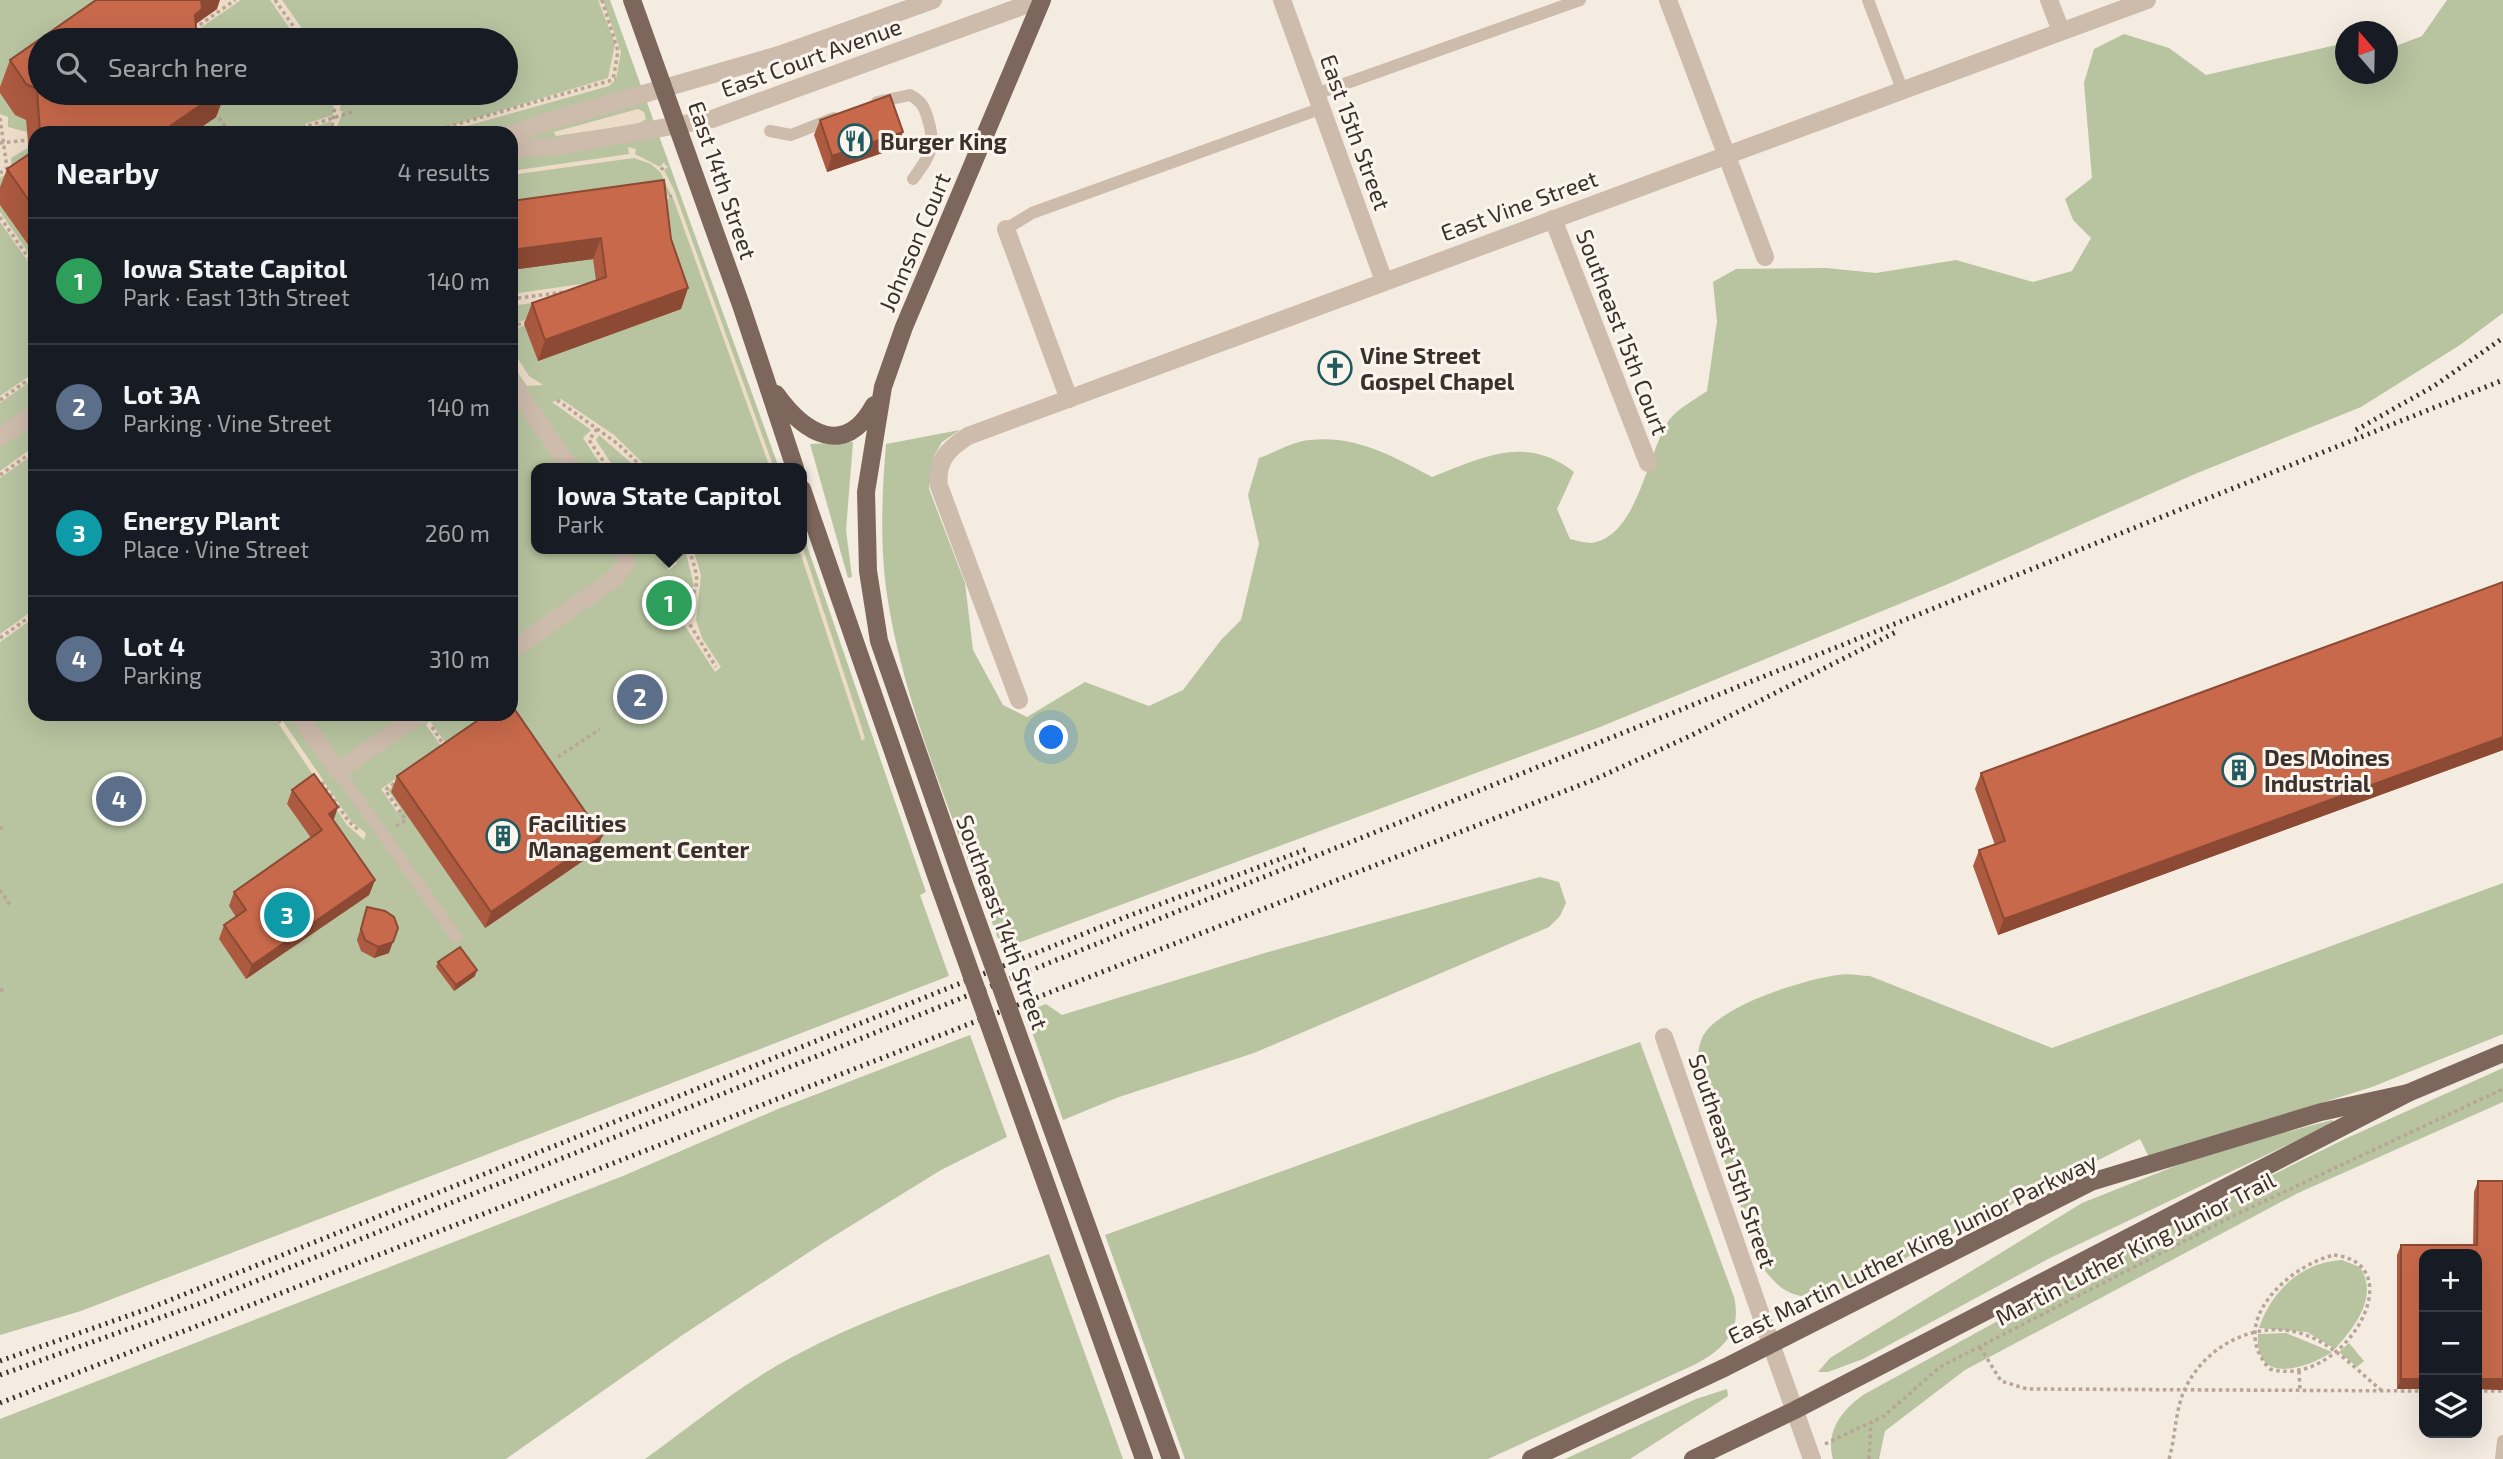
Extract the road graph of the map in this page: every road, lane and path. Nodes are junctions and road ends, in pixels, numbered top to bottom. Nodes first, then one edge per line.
1 (235, 0) edge
2 (275, 0) edge
3 (602, 0) edge
4 (632, 0) edge
5 (933, 0) edge
6 (1041, 0) edge
7 (1282, 0) edge
8 (1580, 0) edge
9 (1668, 0) edge
10 (1867, 0) edge
11 (2049, 0) edge
12 (2147, 0) edge
13 (196, 28) edge
14 (295, 28) edge
15 (2061, 31) junction
16 (665, 89) junction
17 (1902, 89) junction
18 (1319, 101) junction
19 (210, 105) edge
20 (336, 105) edge
21 (355, 111) dead end
22 (334, 117) junction
23 (0, 118) edge
24 (225, 126) edge
25 (307, 126) edge
26 (332, 126) edge
27 (451, 126) edge
28 (677, 127) junction
29 (769, 131) dead end
30 (518, 132) edge
31 (28, 140) dead end
32 (2, 143) edge
33 (518, 149) edge
34 (1724, 154) junction
35 (666, 164) dead end
36 (661, 170) dead end
37 (0, 173) edge
38 (913, 179) dead end
39 (674, 196) dead end
40 (660, 198) edge
41 (0, 217) edge
42 (1553, 219) junction
43 (1006, 229) joint
44 (28, 257) edge
45 (1765, 257) dead end
46 (1384, 281) junction
47 (572, 291) edge
48 (518, 298) edge
49 (536, 318) edge
50 (518, 324) edge
51 (764, 377) junction
52 (28, 381) edge
53 (883, 387) junction
54 (518, 391) edge
55 (1069, 399) junction
56 (0, 400) edge
57 (557, 400) dead end
58 (28, 418) edge
59 (597, 429) junction
60 (0, 437) edge
61 (28, 455) edge
62 (567, 463) edge
63 (605, 463) edge
64 (638, 463) edge
65 (793, 463) edge
66 (1648, 463) dead end
67 (0, 475) edge
68 (807, 503) edge
69 (626, 554) edge
70 (663, 554) edge
71 (690, 554) edge
72 (670, 564) dead end
73 (681, 610) junction
74 (28, 618) edge
75 (666, 620) dead end
76 (0, 638) edge
77 (518, 646) edge
78 (716, 667) dead end
79 (1018, 700) dead end
80 (303, 721) edge
81 (410, 721) edge
82 (432, 728) dead end
83 (600, 729) dead end
84 (435, 755) edge
85 (558, 757) dead end
86 (338, 771) junction
87 (405, 776) edge
88 (5, 825) dead end
89 (0, 829) edge
90 (383, 835) junction
91 (0, 890) edge
92 (10, 905) dead end
93 (456, 937) dead end
94 (6, 989) dead end
95 (0, 990) edge
96 (1664, 1037) dead end
97 (2503, 1053) edge
98 (2503, 1089) edge
99 (2408, 1093) junction
100 (2256, 1332) junction
101 (1771, 1344) junction
102 (1980, 1347) junction
103 (2336, 1352) junction
104 (2299, 1371) junction
105 (2186, 1390) junction
106 (2300, 1391) junction
107 (2383, 1391) junction
108 (2419, 1391) edge
109 (2482, 1391) edge
110 (2503, 1391) edge
111 (1795, 1410) junction
112 (1871, 1422) junction
113 (2503, 1441) edge
114 (1811, 1455) edge
115 (1144, 1459) edge
116 (1171, 1459) edge
117 (1531, 1459) edge
118 (1693, 1459) edge
119 (1869, 1459) edge
120 (2169, 1459) edge
121 (2501, 1459) edge

1 - 13 path
2 - 14 path
3 - 27 path
4 - 16 main road, East 14th Street
5 - 16 street, East Court Avenue
6 - 28 street, East Court Avenue
6 - 53 main road, Johnson Court
7 - 18 street, East 15th Street
8 - 18 lane
9 - 34 street
10 - 17 lane
11 - 15 street
12 - 15 street, East Vine Street
15 - 17 street, East Vine Street
16 - 28 main road, East 14th Street
16 - 30 street, East Court Avenue
17 - 34 street, East Vine Street
18 - 43 lane
18 - 46 street, East 15th Street
19 - 24 path
20 - 22 path
21 - 22 path
22 - 25 path
22 - 26 path
23 - 32 path
28 - 33 street, East Court Avenue
28 - 51 main road, East 14th Street
29 - 38 lane
31 - 32 path
32 - 37 path
34 - 42 street, East Vine Street
34 - 45 street
35 - 36 path
39 - 40 path
41 - 44 path
42 - 46 street, East Vine Street
42 - 66 street, Southeast 15th Court
43 - 55 street
46 - 55 street, East Vine Street
47 - 48 path
49 - 50 path
51 - 53 main road
51 - 65 main road
52 - 56 path
53 - 116 main road, Southeast 14th Street, bridge
54 - 62 street
55 - 79 street, East Vine Street
57 - 59 path
58 - 60 street
59 - 63 path
59 - 64 path
61 - 67 path
68 - 115 main road, Southeast 14th Street, bridge
69 - 77 street
70 - 72 path
71 - 73 path
73 - 75 path
73 - 78 path
74 - 76 path
80 - 86 street
81 - 86 street
82 - 84 path
83 - 85 path
86 - 90 lane
87 - 90 path
88 - 89 path
90 - 93 lane
91 - 92 path
94 - 95 path
96 - 101 street, Southeast 15th Street
97 - 99 main road, East Martin Luther King Junior Parkway
98 - 102 path, Martin Luther King Junior Trail
99 - 101 main road, East Martin Luther King Junior Parkway
99 - 111 main road, East Martin Luther King Junior Parkway
100 - 103 path
100 - 103 path
100 - 104 path
100 - 105 path
101 - 111 street, Southeast 15th Street
101 - 117 main road, East Martin Luther King Junior Parkway
102 - 105 path
102 - 112 path, Martin Luther King Junior Trail
103 - 104 path
103 - 107 path
104 - 106 path
105 - 106 path
105 - 120 path
106 - 107 path
107 - 108 path
109 - 110 path
111 - 114 street, Southeast 15th Street
111 - 118 main road, East Martin Luther King Junior Parkway
112 - 114 path, Martin Luther King Junior Trail
112 - 119 path
113 - 121 lane

